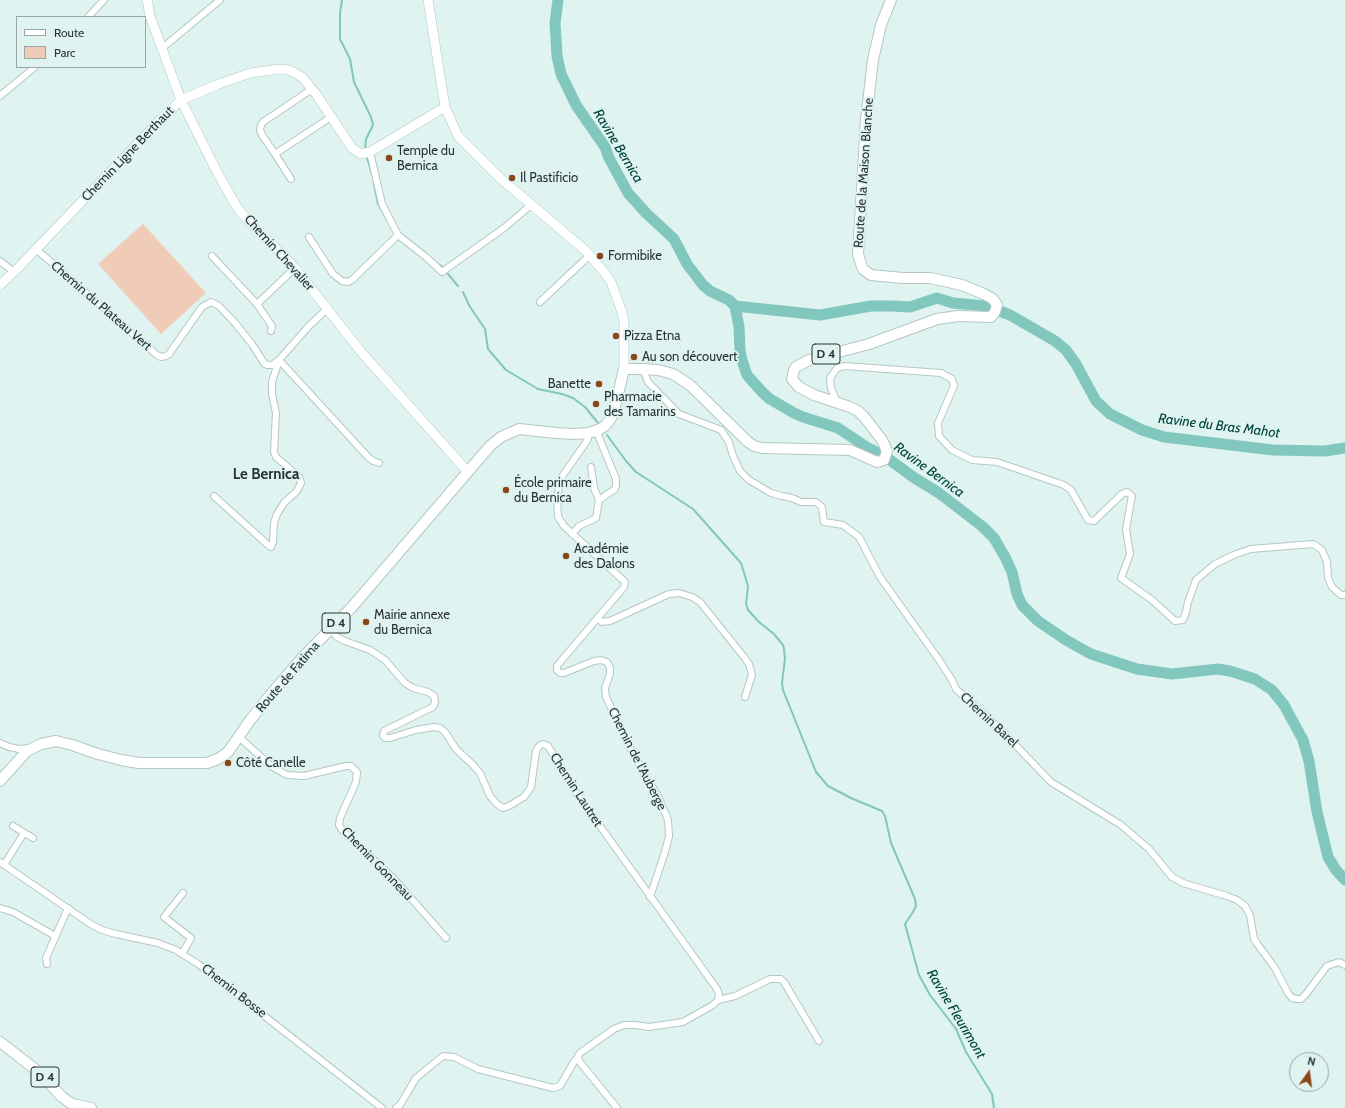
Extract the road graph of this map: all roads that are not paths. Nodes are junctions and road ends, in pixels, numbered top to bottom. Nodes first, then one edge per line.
1 (104, 0) edge
2 (147, 0) edge
3 (220, 0) edge
4 (428, 0) edge
5 (890, 0) edge
6 (89, 16) edge
7 (161, 46) junction
8 (34, 68) edge
9 (312, 89) junction
10 (0, 96) edge
11 (181, 100) junction
12 (445, 107) junction
13 (331, 117) junction
14 (370, 152) junction
15 (275, 154) junction
16 (291, 179) dead end
17 (531, 205) junction
18 (398, 235) junction
19 (309, 237) dead end
20 (36, 249) junction
21 (590, 255) junction
22 (212, 256) dead end
23 (0, 261) edge
24 (295, 268) junction
25 (14, 272) junction
26 (0, 285) edge
27 (540, 302) dead end
28 (257, 304) junction
29 (327, 309) junction
30 (272, 331) dead end
31 (279, 360) junction
32 (624, 369) junction
33 (643, 369) junction
34 (837, 402) junction
35 (593, 431) junction
36 (379, 463) dead end
37 (591, 467) dead end
38 (468, 472) junction
39 (214, 496) dead end
40 (599, 500) junction
41 (572, 534) junction
42 (1345, 595) edge
43 (598, 618) junction
44 (330, 629) junction
45 (745, 697) dead end
46 (239, 737) junction
47 (0, 743) edge
48 (33, 748) junction
49 (0, 781) edge
50 (13, 826) dead end
51 (24, 833) junction
52 (34, 838) dead end
53 (2, 864) edge
54 (182, 893) dead end
55 (650, 897) junction
56 (0, 908) edge
57 (68, 908) junction
58 (55, 936) junction
59 (446, 938) dead end
60 (182, 954) junction
61 (47, 964) dead end
62 (1345, 965) edge
63 (718, 1000) junction
64 (820, 1041) dead end
65 (0, 1042) edge
66 (578, 1058) junction
67 (90, 1108) edge
68 (382, 1108) edge
69 (396, 1108) edge
70 (617, 1108) edge

1 - 6 street
2 - 7 street, Chemin Chevalier
3 - 7 street
4 - 12 street
5 - 34 main road, Route de la Maison Blanche / D 4
7 - 11 street, Chemin Chevalier
8 - 10 street
9 - 11 street, Chemin Ligne Berthaut
9 - 13 street, Chemin Ligne Berthaut
9 - 15 street
11 - 20 street, Chemin Ligne Berthaut
11 - 24 street, Chemin Chevalier
12 - 14 street
12 - 17 street
13 - 14 street, Chemin Ligne Berthaut
13 - 15 street
14 - 18 street
15 - 16 street
17 - 18 street
17 - 21 street
18 - 19 street
20 - 25 street, Chemin Ligne Berthaut
20 - 31 street, Chemin du Plateau Vert
21 - 27 street
21 - 32 street
22 - 28 street
23 - 25 street
24 - 28 street
24 - 29 street, Chemin Chevalier
25 - 26 street, Chemin Ligne Berthaut
28 - 30 street
29 - 31 street
29 - 38 street, Chemin Chevalier
31 - 36 street
31 - 39 street
32 - 33 main road, Route de la Maison Blanche / D 4
32 - 35 main road
33 - 34 main road, Route de la Maison Blanche / D 4
33 - 62 street, Chemin Barel
34 - 42 street
35 - 38 main road, Route de Fatima / D 4
35 - 40 street
35 - 41 street, Chemin de l'Auberge
37 - 40 street
38 - 44 main road, Route de Fatima / D 4
40 - 41 street
41 - 43 street, Chemin de l'Auberge
43 - 45 street
43 - 55 street, Chemin de l'Auberge
44 - 46 main road, Route de Fatima / D 4
44 - 55 street, Chemin Lautret
46 - 48 main road, Route de Fatima / D 4
46 - 59 street, Chemin Gonneau
47 - 48 street
48 - 49 main road, Route de Fatima / D 4
50 - 51 street
51 - 52 street
51 - 53 street
53 - 57 street, Chemin Bosse
54 - 60 street
55 - 63 street, Chemin Lautret
56 - 58 street
57 - 58 street
57 - 60 street, Chemin Bosse
58 - 61 street
60 - 68 street, Chemin Bosse
63 - 64 street
63 - 66 street
65 - 67 main road, D 4
66 - 69 street
66 - 70 street

